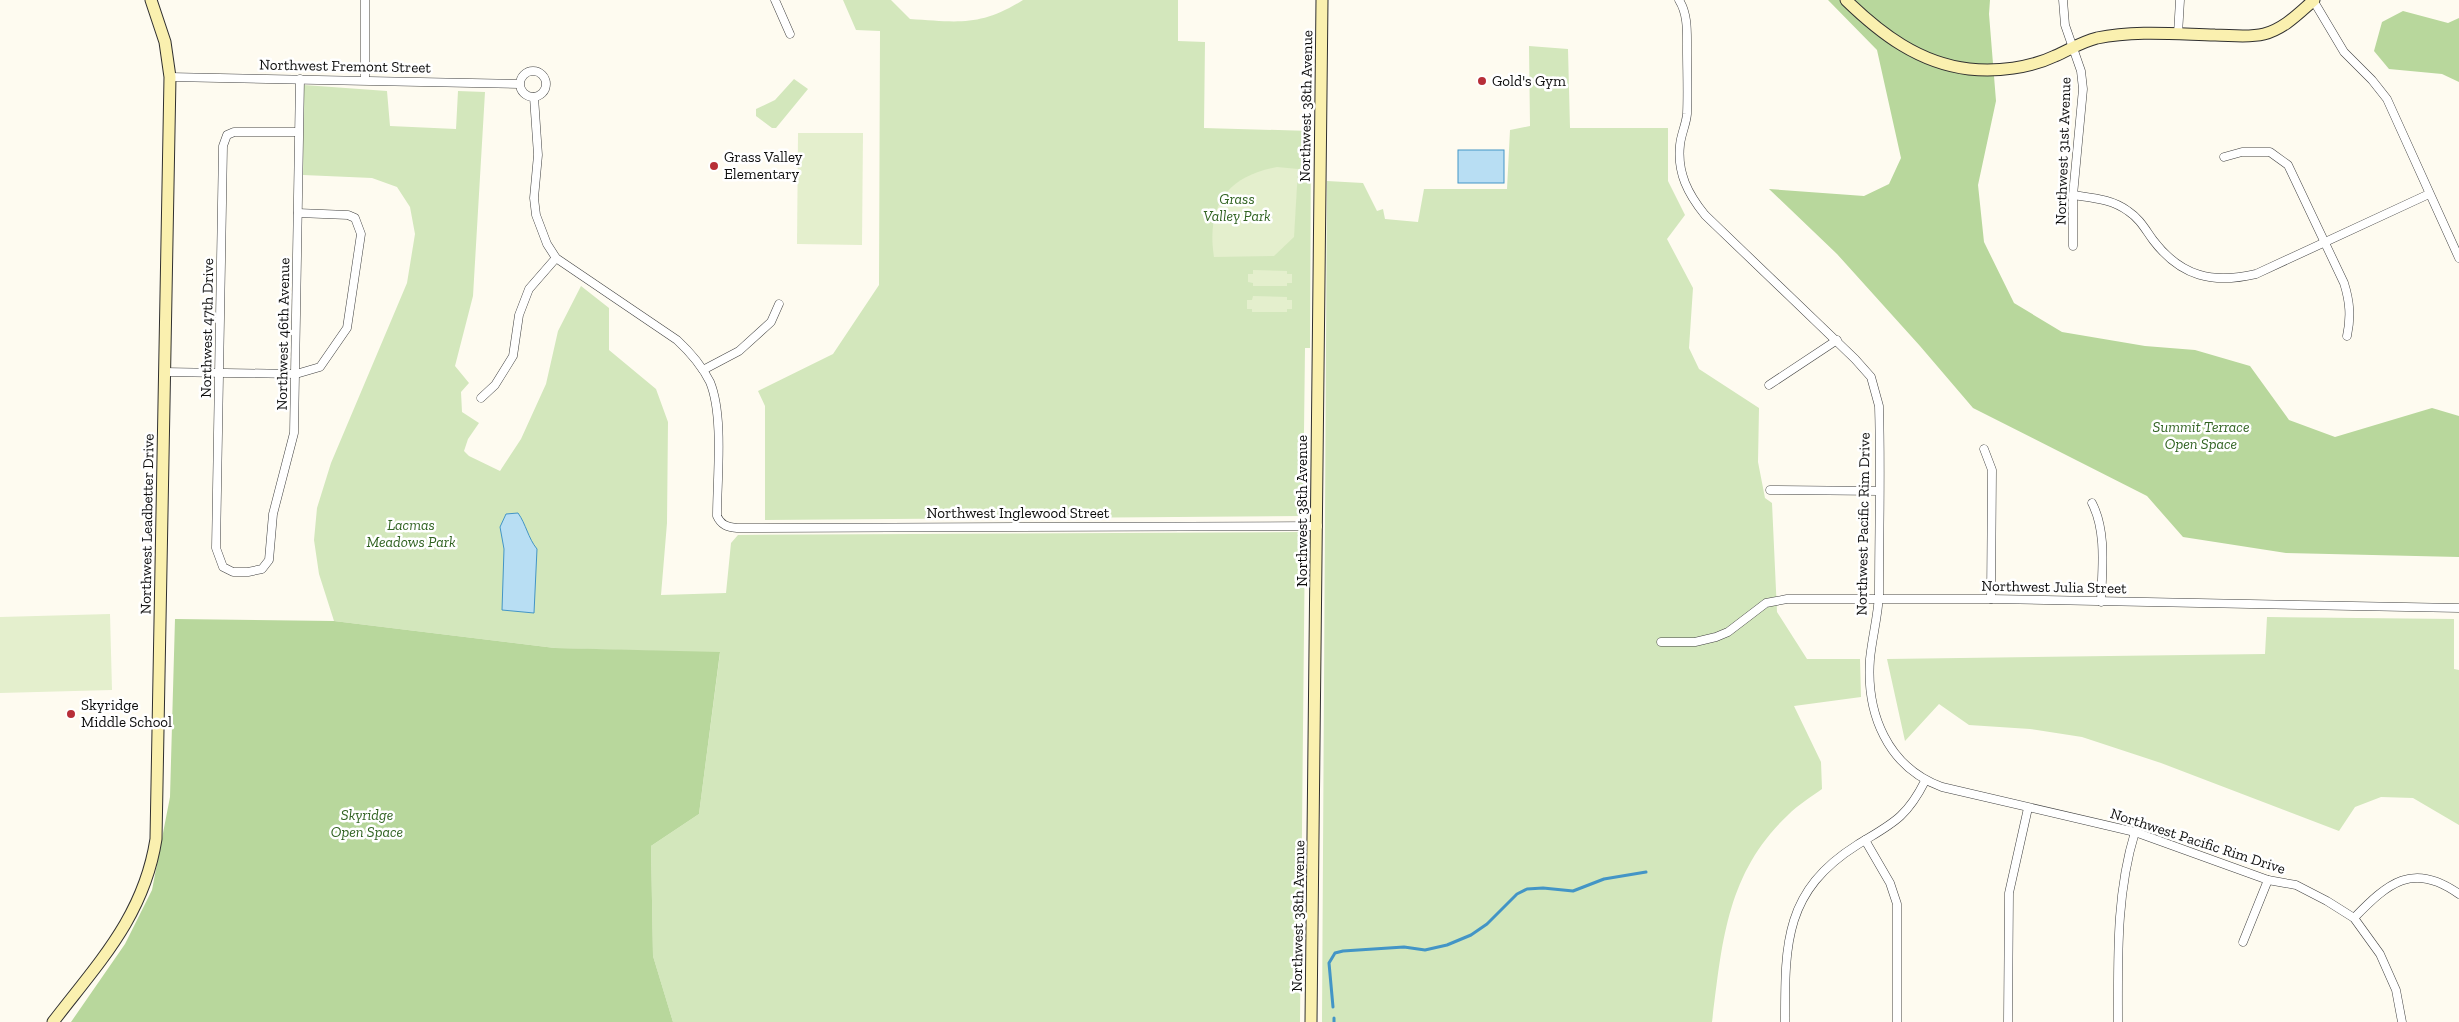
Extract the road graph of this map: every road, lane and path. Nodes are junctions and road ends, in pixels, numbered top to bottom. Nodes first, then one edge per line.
1 (151, 0) edge
2 (365, 0) edge
3 (775, 0) edge
4 (1322, 0) edge
5 (1679, 0) edge
6 (1846, 0) edge
7 (2063, 0) edge
8 (2180, 0) edge
9 (2313, 0) edge
10 (790, 34) dead end
11 (2178, 34) junction
12 (2072, 46) junction
13 (170, 77) junction
14 (300, 79) junction
15 (365, 80) junction
16 (519, 84) junction
17 (534, 97) junction
18 (299, 132) junction
19 (2224, 157) dead end
20 (2429, 194) junction
21 (2073, 195) junction
22 (298, 212) junction
23 (2324, 242) junction
24 (2073, 246) dead end
25 (556, 258) junction
26 (2459, 258) edge
27 (779, 304) dead end
28 (2347, 336) dead end
29 (1837, 340) junction
30 (703, 370) junction
31 (164, 372) junction
32 (220, 373) junction
33 (296, 374) junction
34 (1769, 385) dead end
35 (481, 398) dead end
36 (1984, 449) dead end
37 (1770, 490) dead end
38 (1879, 491) junction
39 (2092, 503) dead end
40 (1318, 526) junction
41 (248, 572) joint
42 (1879, 599) junction
43 (1991, 599) junction
44 (2101, 602) junction
45 (2459, 608) edge
46 (1661, 642) dead end
47 (1925, 781) junction
48 (2028, 808) junction
49 (2135, 832) junction
50 (1866, 840) junction
51 (2268, 880) junction
52 (2459, 894) edge
53 (2354, 918) junction
54 (2243, 942) dead end
55 (53, 1022) edge
56 (1311, 1022) edge
57 (1785, 1022) edge
58 (1897, 1022) edge
59 (2008, 1022) edge
60 (2118, 1022) edge
61 (2402, 1022) edge

1 - 13 street, Northwest Leadbetter Drive
2 - 15 street
3 - 10 street
4 - 40 street, Northwest 38th Avenue
5 - 29 street, Northwest Pacific Rim Drive
6 - 12 street
7 - 12 street, Northwest 31st Avenue
8 - 11 street
9 - 11 street
9 - 20 street
11 - 12 street
12 - 21 street, Northwest 31st Avenue
13 - 14 street, Northwest Fremont Street
13 - 31 street, Northwest Leadbetter Drive
14 - 15 street, Northwest Fremont Street
14 - 18 street, Northwest 46th Avenue
15 - 16 street, Northwest Fremont Street
16 - 17 street
16 - 17 street
17 - 25 street
18 - 22 street, Northwest 46th Avenue
18 - 32 street, Northwest 47th Drive
19 - 23 street
20 - 23 street
20 - 26 street
21 - 23 street
21 - 24 street, Northwest 31st Avenue
22 - 33 street, Northwest 46th Avenue
22 - 33 street
23 - 28 street
25 - 30 street
25 - 35 street
27 - 30 street
29 - 34 street
29 - 38 street, Northwest Pacific Rim Drive
30 - 40 street, Northwest Inglewood Street
31 - 32 street
31 - 55 street, Northwest Leadbetter Drive
32 - 33 street
32 - 41 street, Northwest 47th Drive
33 - 41 street, Northwest 46th Avenue
36 - 43 street
37 - 38 street
38 - 42 street, Northwest Pacific Rim Drive
39 - 44 street
40 - 56 street, Northwest 38th Avenue
42 - 43 street, Northwest Julia Street
42 - 46 street, Northwest Julia Street
42 - 47 street, Northwest Pacific Rim Drive
43 - 44 street, Northwest Julia Street
44 - 45 street, Northwest Julia Street
47 - 48 street, Northwest Pacific Rim Drive
47 - 50 street
48 - 49 street, Northwest Pacific Rim Drive
48 - 59 street
49 - 51 street, Northwest Pacific Rim Drive
49 - 60 street
50 - 57 street
50 - 58 street
51 - 53 street, Northwest Pacific Rim Drive
51 - 54 street
52 - 53 street
53 - 61 street, Northwest Pacific Rim Drive

